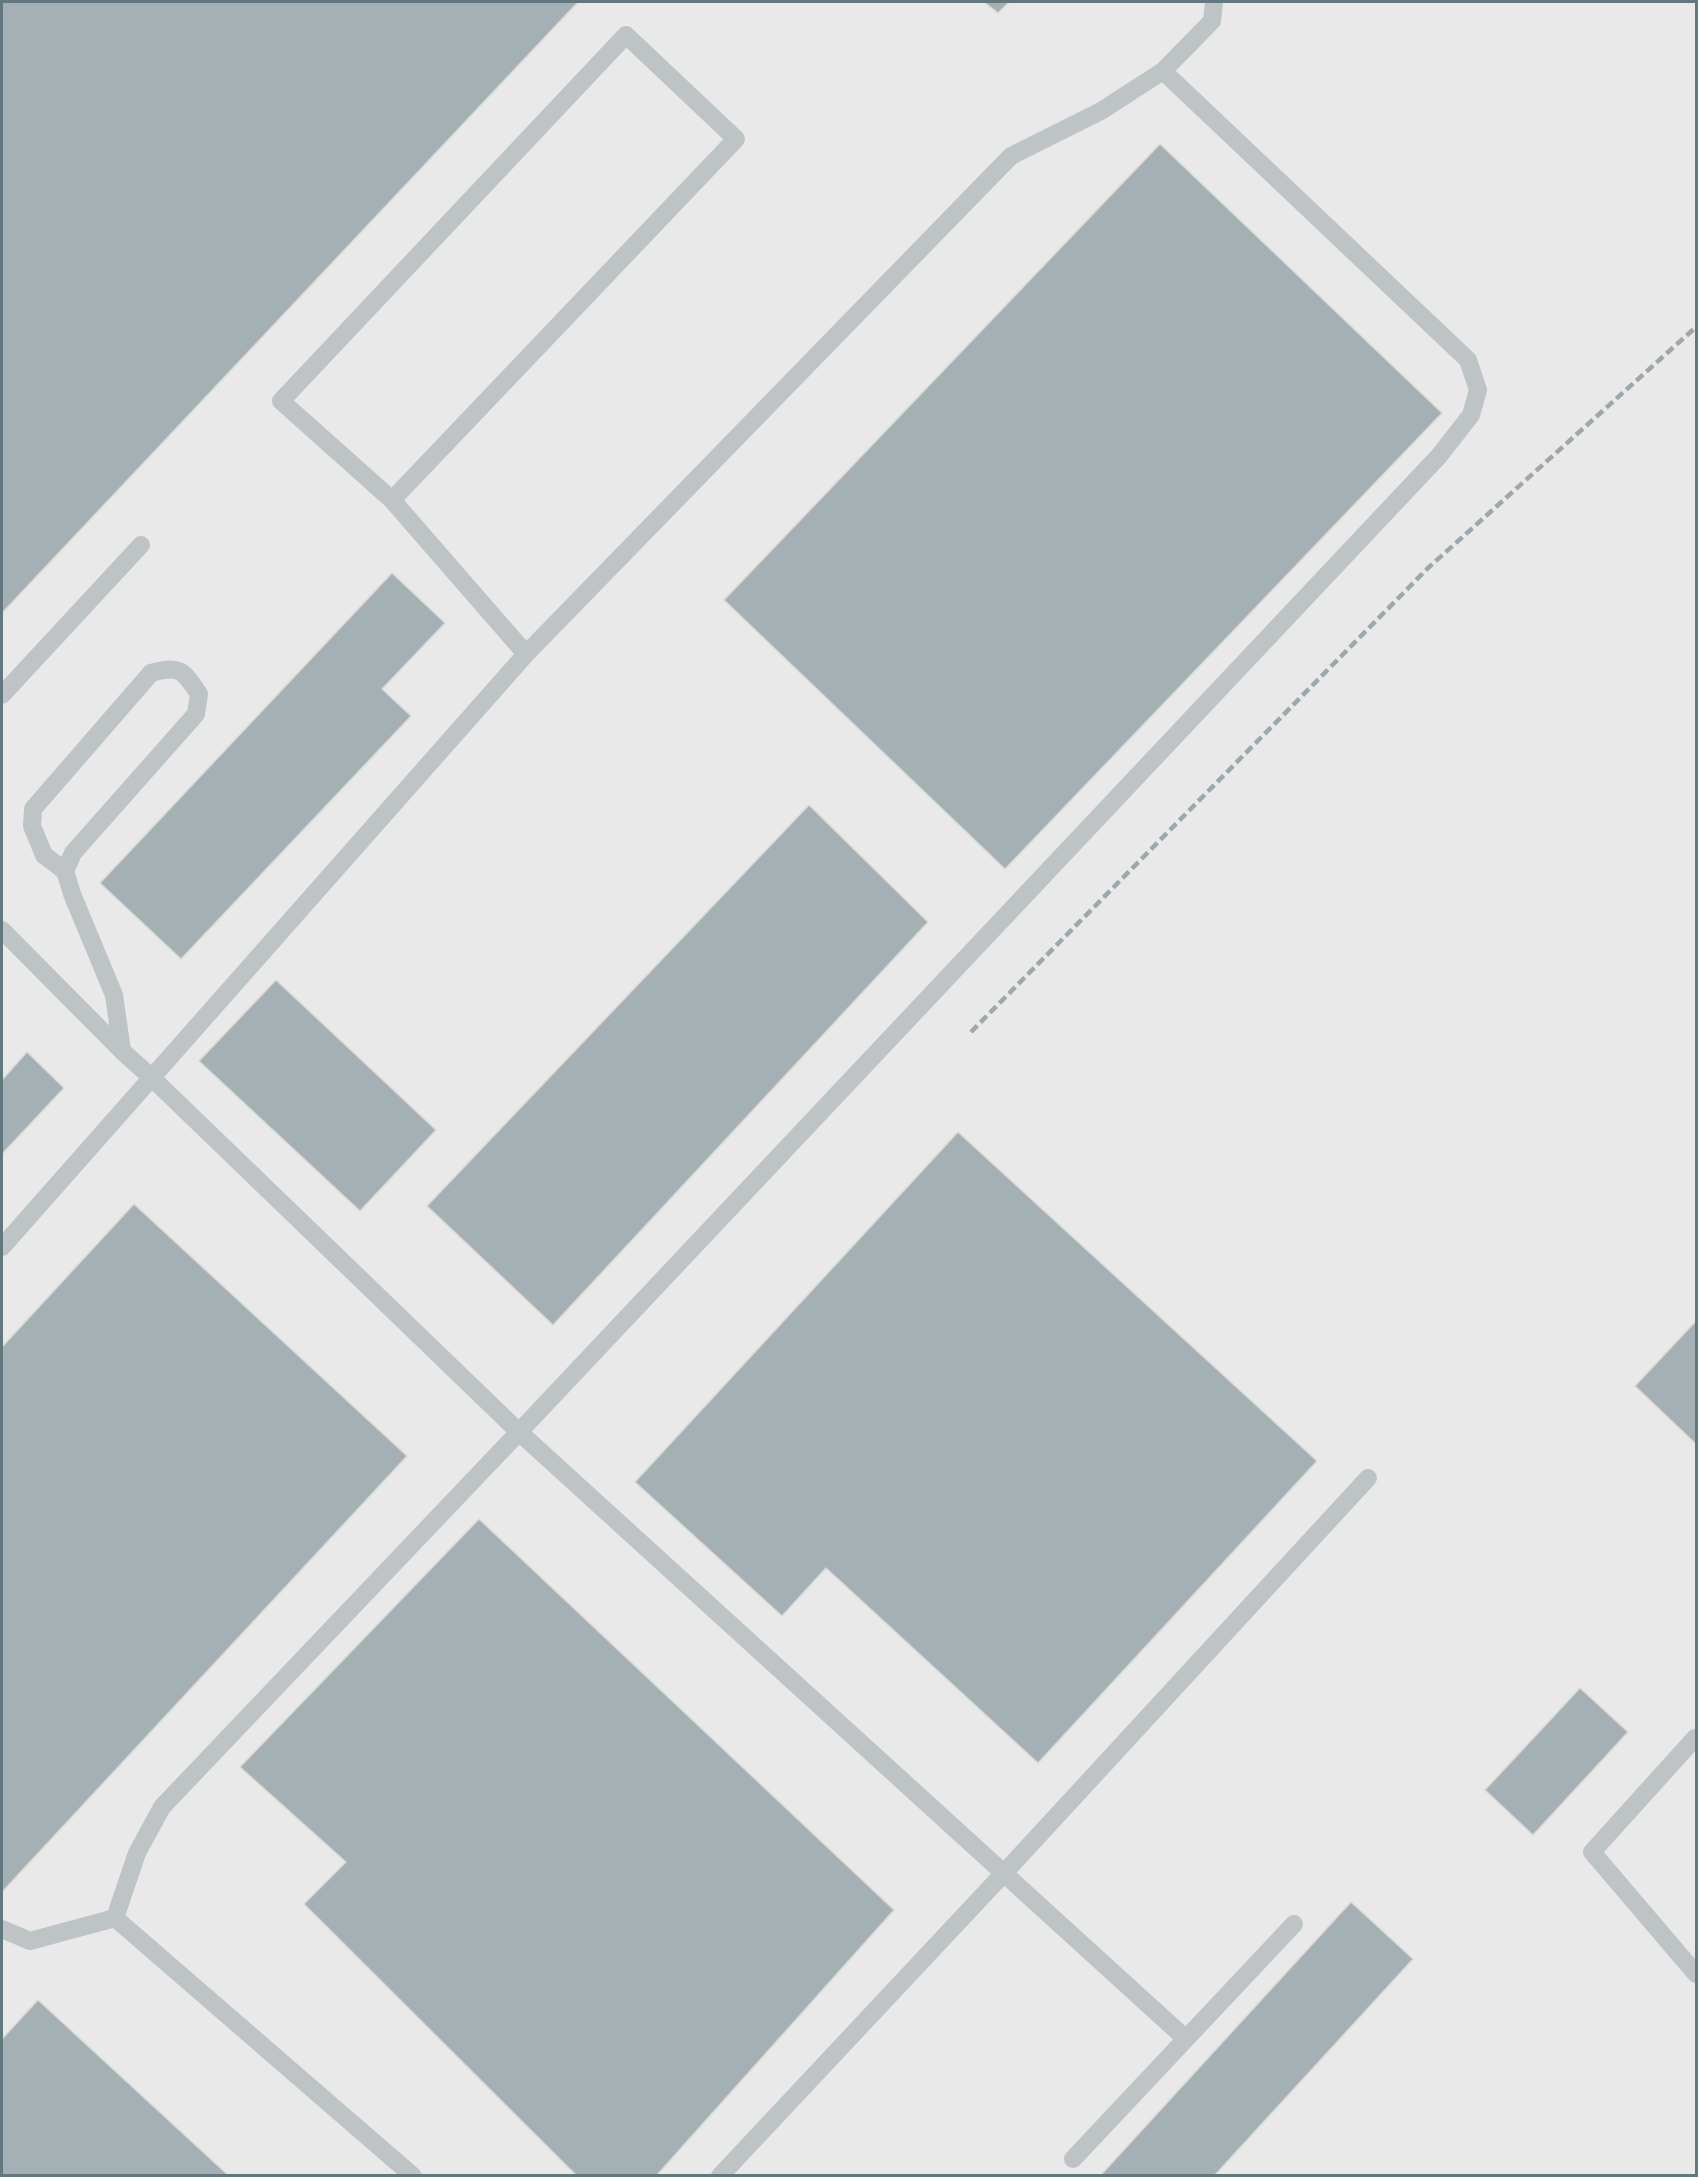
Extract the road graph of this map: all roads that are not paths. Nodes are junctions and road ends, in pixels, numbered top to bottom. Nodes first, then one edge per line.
1 (1214, 2) edge
2 (1163, 72) junction
3 (392, 500) junction
4 (141, 545) dead end
5 (526, 654) junction
6 (2, 695) edge
7 (65, 871) junction
8 (2, 930) edge
9 (122, 1052) junction
10 (151, 1077) junction
11 (2, 1248) edge
12 (519, 1432) junction
13 (1368, 1479) dead end
14 (1695, 1738) edge
15 (1005, 1872) junction
16 (115, 1918) junction
17 (1294, 1924) dead end
18 (2, 1929) edge
19 (1696, 1974) edge
20 (1186, 2039) junction
21 (1073, 2159) dead end
22 (413, 2175) edge
23 (720, 2175) edge

1 - 2 lane
2 - 5 lane
2 - 12 lane
3 - 3 lane
3 - 5 lane
4 - 6 lane
5 - 10 lane
7 - 7 lane
7 - 9 lane
8 - 9 lane
9 - 10 lane
10 - 11 lane
10 - 12 lane
12 - 15 lane
12 - 16 lane
13 - 15 lane
14 - 19 lane
15 - 20 lane
15 - 23 lane
16 - 18 lane
16 - 22 lane
17 - 20 lane
20 - 21 lane

